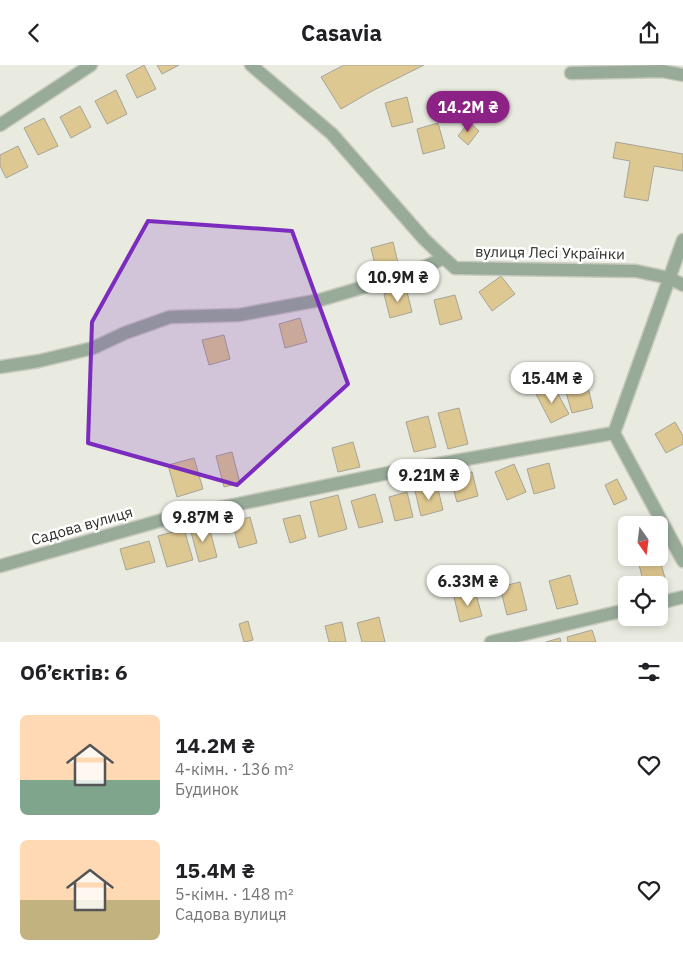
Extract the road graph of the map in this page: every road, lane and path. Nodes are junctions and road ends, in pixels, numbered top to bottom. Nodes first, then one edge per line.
1 (91, 65) edge
2 (251, 65) edge
3 (571, 73) dead end
4 (683, 75) edge
5 (0, 125) edge
6 (683, 241) edge
7 (444, 258) junction
8 (669, 279) junction
9 (683, 285) edge
10 (0, 367) edge
11 (614, 433) junction
12 (683, 561) edge
13 (0, 566) edge
14 (683, 597) edge
15 (668, 601) edge
16 (618, 612) edge
17 (491, 642) edge

1 - 5 street
2 - 7 street, вулиця Лесі Українки
3 - 4 street
6 - 8 street
7 - 8 street, вулиця Лесі Українки
7 - 10 street
8 - 9 street, вулиця Лесі Українки
8 - 11 street
11 - 12 street
11 - 13 street, Садова вулиця
14 - 15 street
16 - 17 street

